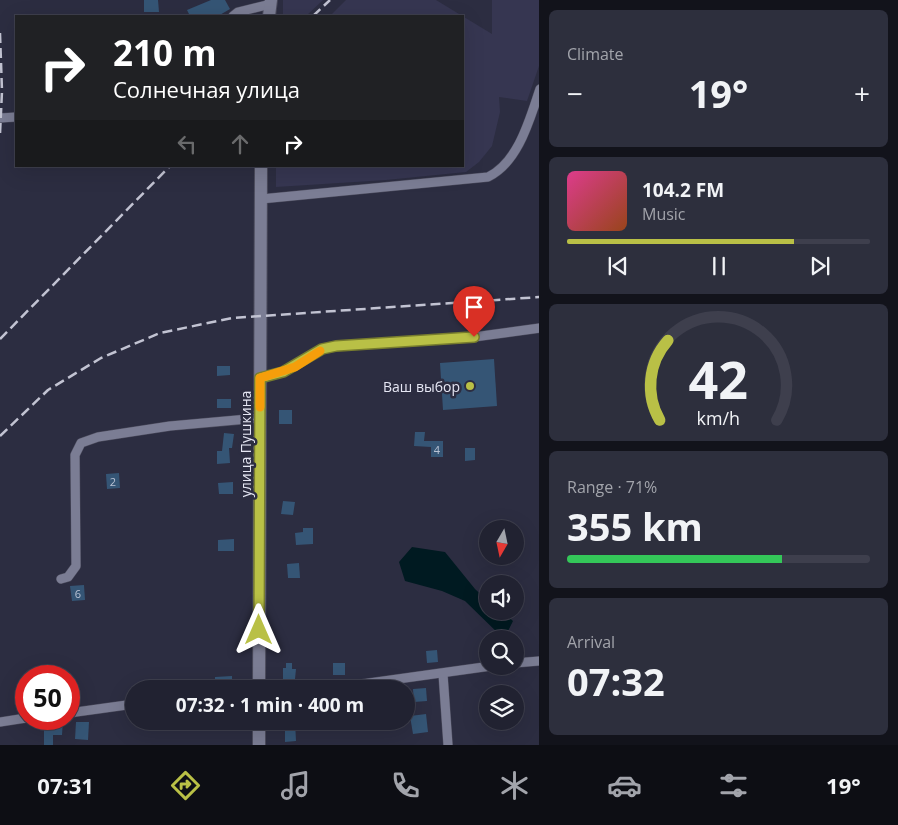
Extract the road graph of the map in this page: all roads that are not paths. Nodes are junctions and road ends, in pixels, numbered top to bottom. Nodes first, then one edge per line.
1 (270, 7) edge
2 (234, 15) edge
3 (539, 89) edge
4 (15, 117) edge
5 (0, 118) edge
6 (261, 167) edge
7 (261, 199) junction
8 (539, 328) edge
9 (260, 378) junction
10 (260, 418) junction
11 (61, 579) dead end
12 (539, 661) edge
13 (524, 662) edge
14 (479, 668) edge
15 (443, 674) junction
16 (256, 680) edge
17 (394, 680) edge
18 (125, 705) edge
19 (80, 711) edge
20 (15, 720) edge
21 (0, 722) edge
22 (259, 730) edge
23 (259, 745) edge
24 (448, 745) edge

1 - 2 street
3 - 7 street
4 - 5 street
6 - 7 main road, улица Пушкина
7 - 9 main road, улица Пушкина
8 - 9 street
9 - 10 main road, улица Пушкина
10 - 11 street
10 - 16 main road, улица Пушкина
12 - 13 street
14 - 15 street
15 - 17 street
15 - 24 street
18 - 19 street
20 - 21 street
22 - 23 main road

